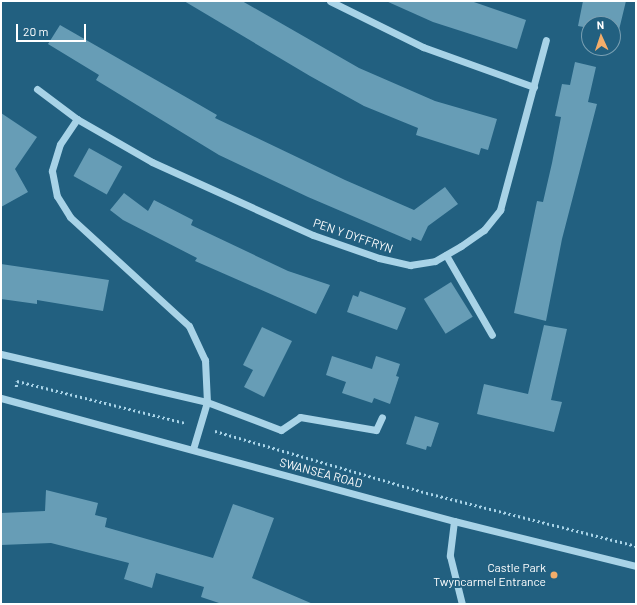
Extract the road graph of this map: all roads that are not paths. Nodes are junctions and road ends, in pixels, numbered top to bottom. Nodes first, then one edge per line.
1 (330, 1) edge
2 (546, 40) dead end
3 (534, 87) junction
4 (37, 89) dead end
5 (77, 119) junction
6 (446, 255) junction
7 (492, 335) dead end
8 (1, 354) edge
9 (1, 398) edge
10 (207, 402) junction
11 (382, 417) dead end
12 (193, 449) junction
13 (454, 520) junction
14 (636, 566) edge
15 (462, 604) edge

1 - 3 street
2 - 3 street, PEN Y DYFFRYN
3 - 6 street, PEN Y DYFFRYN
4 - 5 street, PEN Y DYFFRYN
5 - 6 street, PEN Y DYFFRYN
5 - 10 street
6 - 7 street
8 - 10 street
9 - 12 street, SWANSEA ROAD
10 - 11 street
10 - 12 street
12 - 13 street, SWANSEA ROAD
13 - 14 street, SWANSEA ROAD
13 - 15 street

